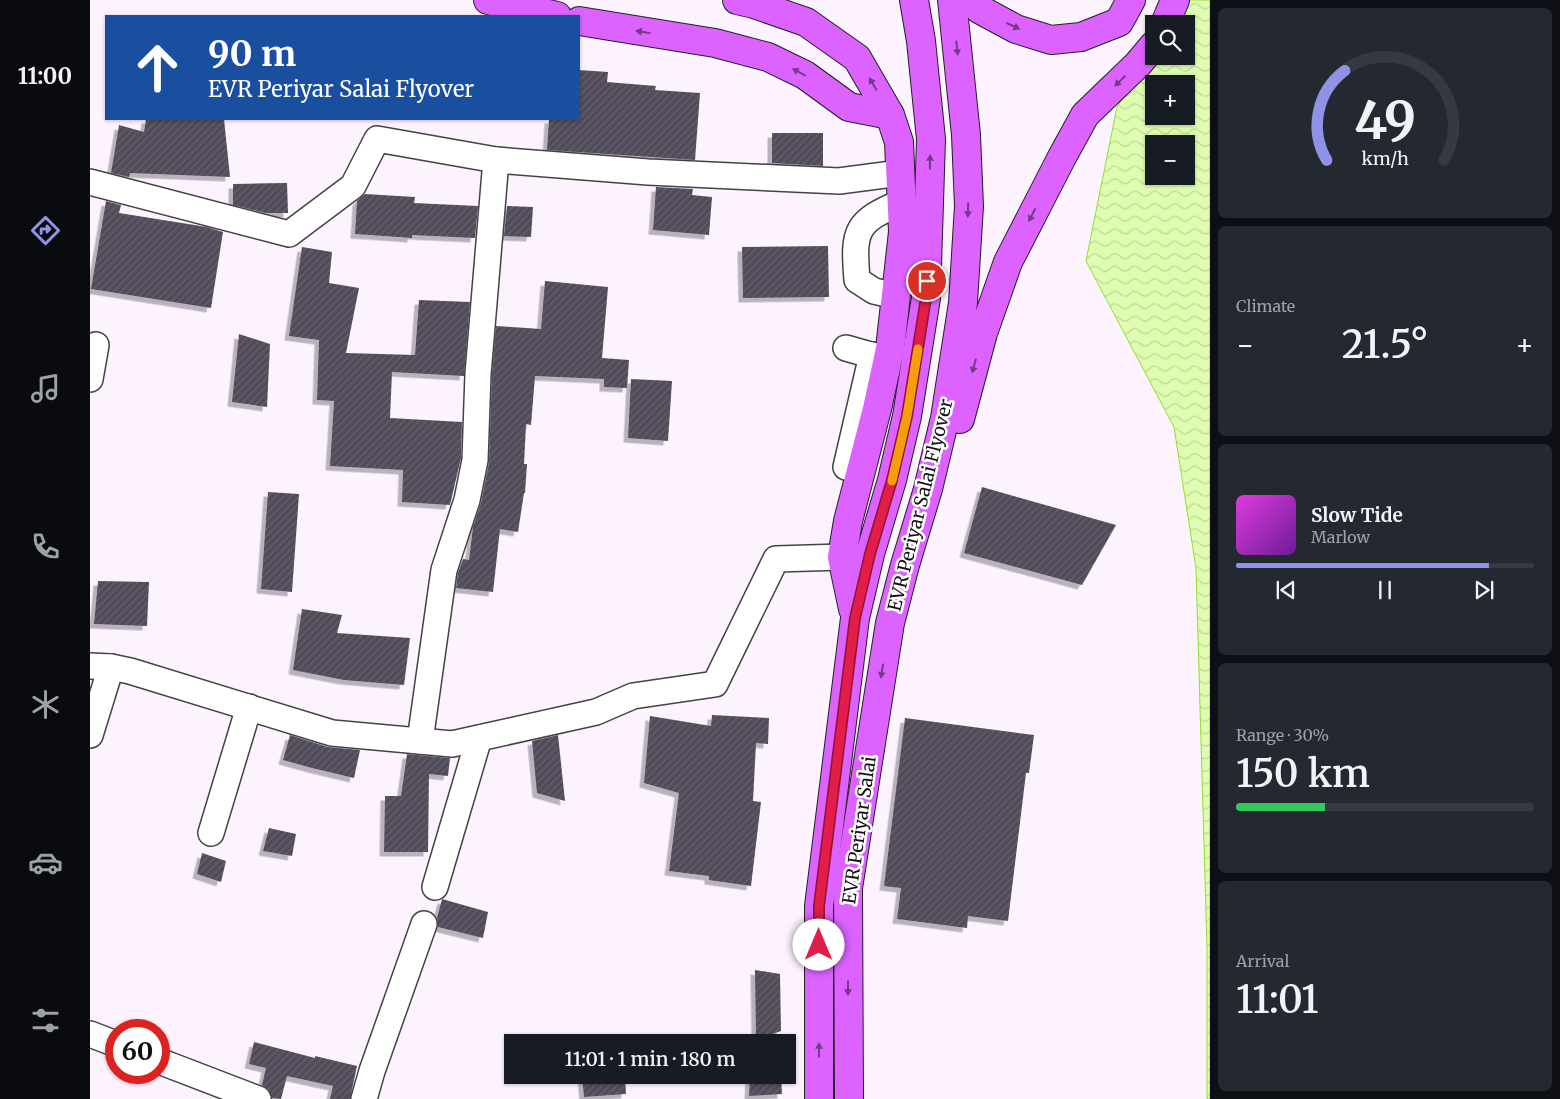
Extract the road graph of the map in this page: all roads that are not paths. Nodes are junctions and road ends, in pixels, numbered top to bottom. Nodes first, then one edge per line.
1 (488, 0) edge
2 (737, 0) edge
3 (914, 0) edge
4 (952, 0) edge
5 (974, 0) edge
6 (1132, 0) edge
7 (1175, 0) edge
8 (553, 15) edge
9 (1169, 15) edge
10 (580, 21) edge
11 (1145, 56) edge
12 (890, 115) junction
13 (496, 160) junction
14 (900, 173) junction
15 (90, 182) edge
16 (902, 202) junction
17 (896, 296) junction
18 (96, 345) dead end
19 (846, 348) dead end
20 (880, 358) junction
21 (90, 379) edge
22 (842, 557) junction
23 (855, 618) junction
24 (890, 623) junction
25 (100, 667) edge
26 (249, 707) junction
27 (90, 736) edge
28 (479, 738) junction
29 (420, 741) junction
30 (211, 833) dead end
31 (435, 886) dead end
32 (424, 924) dead end
33 (90, 1034) edge
34 (105, 1040) edge
35 (170, 1065) edge
36 (258, 1099) edge
37 (364, 1099) edge
38 (819, 1099) edge
39 (849, 1099) edge

1 - 8 main road
12 -> 2 main road
23 -> 3 main road, EVR Periyar Salai Flyover
4 -> 24 main road, EVR Periyar Salai Flyover
5 -> 6 main road
7 - 9 main road
12 -> 10 main road
11 -> 24 main road
12 - 14 main road
13 - 14 street
13 - 15 street
13 - 29 street
14 - 16 main road
16 - 17 main road
16 - 17 street
17 - 20 main road
18 - 21 street
19 - 20 street
20 - 22 main road
22 - 23 main road
22 - 28 street
38 -> 23 main road, EVR Periyar Salai
24 -> 39 main road, EVR Periyar Salai
25 - 26 street
25 - 27 street
26 - 29 street
26 - 30 street
28 - 29 street
28 - 31 street
32 - 37 street
33 - 34 street
35 - 36 street

